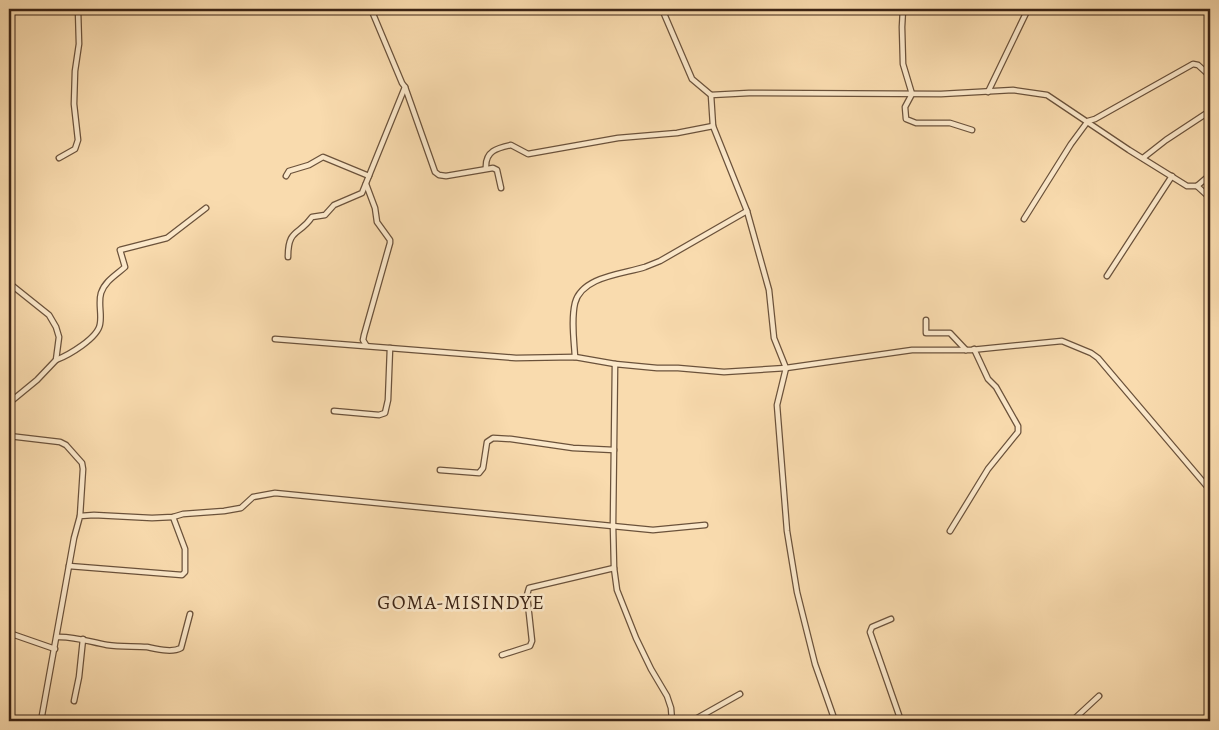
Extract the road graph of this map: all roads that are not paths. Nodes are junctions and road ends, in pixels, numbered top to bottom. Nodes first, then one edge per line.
1 (78, 9) edge
2 (371, 9) edge
3 (662, 9) edge
4 (903, 9) edge
5 (1028, 9) edge
6 (1210, 75) edge
7 (405, 87) junction
8 (988, 92) junction
9 (912, 94) junction
10 (711, 96) junction
11 (1210, 111) edge
12 (1088, 121) junction
13 (713, 126) junction
14 (972, 130) dead end
15 (60, 158) dead end
16 (1143, 158) junction
17 (486, 168) junction
18 (1210, 175) edge
19 (286, 176) dead end
20 (369, 176) junction
21 (1172, 176) junction
22 (366, 184) junction
23 (1197, 186) junction
24 (502, 188) dead end
25 (1210, 198) edge
26 (206, 208) dead end
27 (747, 211) junction
28 (1024, 219) dead end
29 (288, 257) dead end
30 (1108, 276) dead end
31 (9, 282) edge
32 (926, 320) dead end
33 (275, 339) dead end
34 (366, 345) junction
35 (390, 348) junction
36 (974, 349) junction
37 (966, 350) junction
38 (575, 357) junction
39 (56, 360) junction
40 (615, 364) junction
41 (786, 368) junction
42 (9, 403) edge
43 (334, 411) dead end
44 (9, 436) edge
45 (614, 450) junction
46 (440, 470) dead end
47 (1210, 490) edge
48 (80, 516) junction
49 (173, 517) junction
50 (613, 525) junction
51 (705, 526) dead end
52 (950, 531) dead end
53 (69, 566) junction
54 (614, 568) junction
55 (190, 614) dead end
56 (891, 619) dead end
57 (9, 633) edge
58 (57, 637) junction
59 (83, 639) junction
60 (54, 649) junction
61 (502, 655) dead end
62 (740, 694) dead end
63 (1099, 696) dead end
64 (74, 701) dead end
65 (41, 721) edge
66 (672, 721) edge
67 (692, 721) edge
68 (835, 721) edge
69 (901, 721) edge
70 (1072, 721) edge

1 - 15 street
2 - 7 street
3 - 10 street
4 - 9 street
5 - 8 street
6 - 12 street
7 - 17 street
7 - 20 street
8 - 9 street
8 - 12 street
9 - 10 street
9 - 14 street
10 - 13 street
11 - 16 street
12 - 16 street
12 - 28 street
13 - 17 street
13 - 27 street
16 - 21 street
17 - 24 street
18 - 23 street
19 - 20 street
20 - 22 street
21 - 23 street
21 - 30 street
22 - 29 street
22 - 34 street
23 - 25 street
26 - 39 street
27 - 38 street
27 - 41 street
31 - 39 street
32 - 37 street
33 - 34 street
34 - 35 street
35 - 38 street
35 - 43 street
36 - 37 street
36 - 47 street
36 - 52 street
37 - 41 street
38 - 40 street
39 - 42 street
40 - 41 street
40 - 45 street
41 - 68 street
44 - 48 street
45 - 46 street
45 - 50 street
48 - 49 street
48 - 53 street
49 - 50 street
49 - 53 street
50 - 51 street
50 - 54 street
53 - 58 street
54 - 61 street
54 - 66 street
55 - 59 street
56 - 69 street
57 - 60 street
58 - 59 street
58 - 60 street
59 - 64 street
60 - 65 street
62 - 67 street
63 - 70 street

